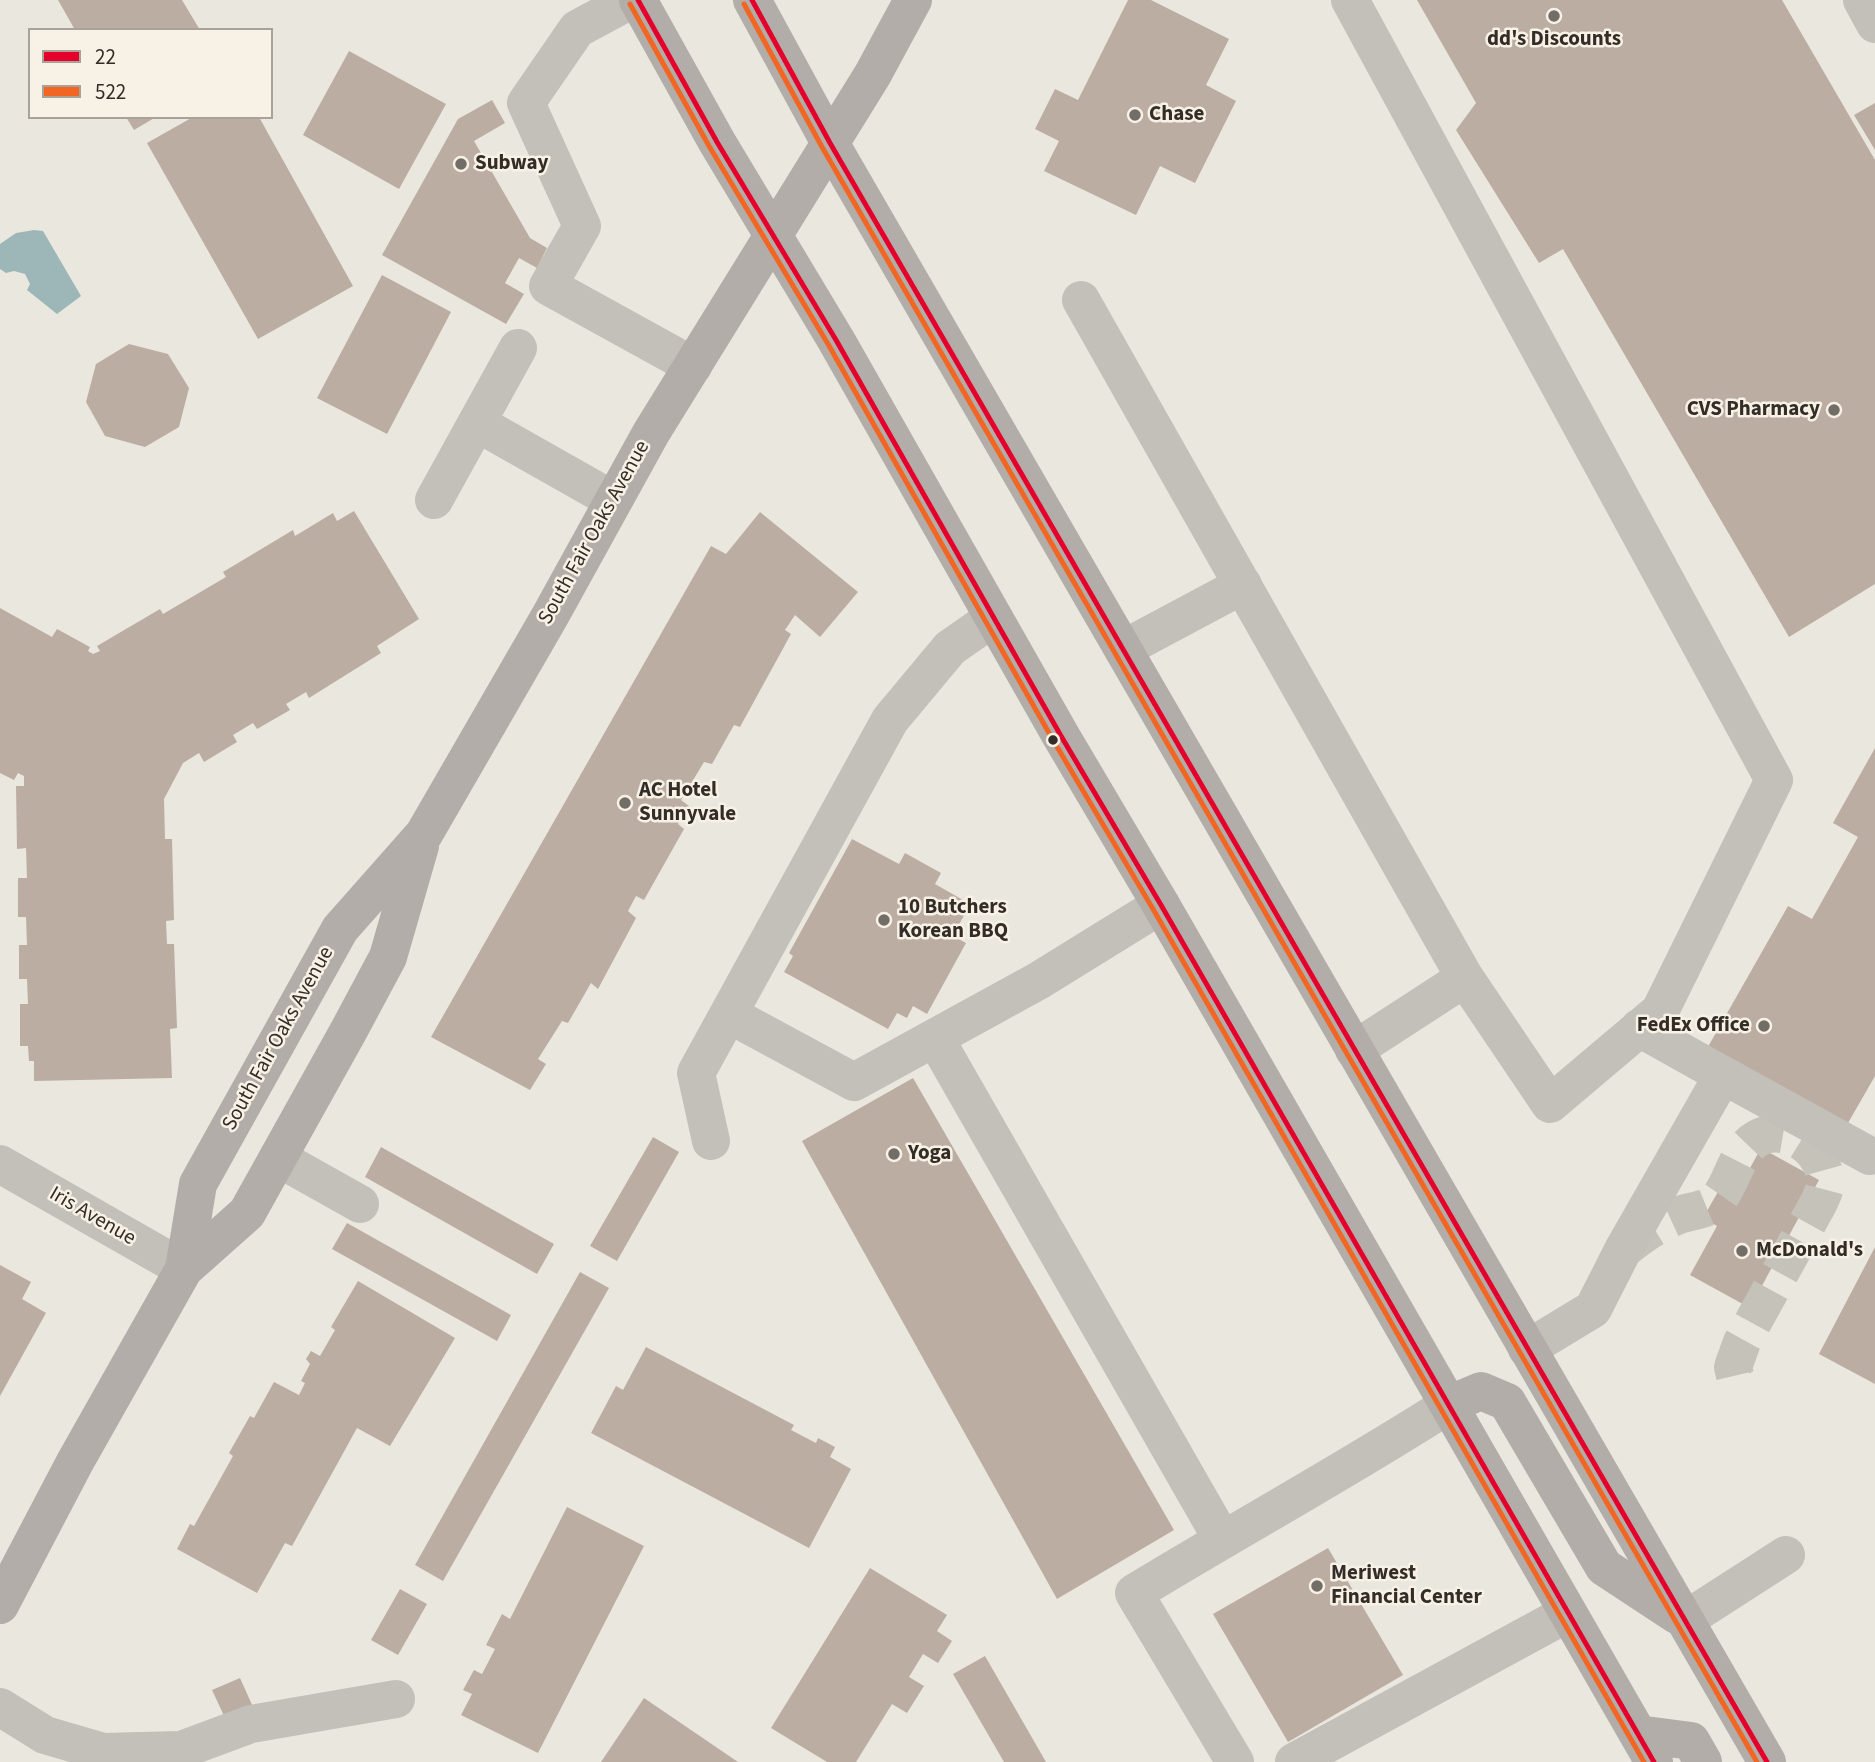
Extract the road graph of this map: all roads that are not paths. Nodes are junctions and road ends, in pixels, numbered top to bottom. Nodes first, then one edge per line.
1 (631, 0) edge
2 (638, 0) edge
3 (752, 0) edge
4 (912, 0) edge
5 (1350, 0) edge
6 (1861, 0) edge
7 (1875, 24) edge
8 (830, 143) junction
9 (773, 236) junction
10 (1081, 300) dead end
11 (518, 348) dead end
12 (693, 366) junction
13 (477, 423) junction
14 (434, 500) dead end
15 (614, 500) junction
16 (1243, 585) junction
17 (993, 618) junction
18 (1123, 649) junction
19 (424, 834) junction
20 (1161, 905) junction
21 (1465, 978) junction
22 (730, 1014) junction
23 (1639, 1028) junction
24 (935, 1038) junction
25 (1354, 1050) junction
26 (1723, 1075) junction
27 (711, 1141) dead end
28 (1870, 1156) dead end
29 (278, 1158) junction
30 (0, 1164) edge
31 (360, 1204) dead end
32 (184, 1269) junction
33 (1527, 1349) junction
34 (1450, 1404) junction
35 (1222, 1539) junction
36 (1786, 1555) dead end
37 (0, 1605) edge
38 (1568, 1613) junction
39 (1685, 1620) junction
40 (396, 1699) dead end
41 (0, 1707) edge
42 (1646, 1748) edge
43 (1235, 1762) edge
44 (1294, 1762) edge
45 (1703, 1762) edge
46 (1767, 1762) edge

1 - 12 street
2 - 9 main road
3 - 8 main road
4 - 8 main road, South Fair Oaks Avenue
5 - 23 street
6 - 7 street
8 - 9 main road, South Fair Oaks Avenue
8 - 18 main road
9 - 12 main road, South Fair Oaks Avenue
9 - 17 main road
10 - 16 street
11 - 13 street
12 - 15 main road, South Fair Oaks Avenue
13 - 14 street
13 - 15 street
15 - 19 main road, South Fair Oaks Avenue
16 - 18 street
16 - 21 street
17 - 20 main road
17 - 22 street
18 - 25 main road
19 - 29 main road, South Fair Oaks Avenue
19 - 32 main road, South Fair Oaks Avenue
20 - 24 street
20 - 34 main road
21 - 23 street
21 - 25 street
22 - 24 street
22 - 27 street
23 - 26 street
24 - 35 street
25 - 33 main road
26 - 28 street
26 - 33 street
29 - 31 street
29 - 32 main road, South Fair Oaks Avenue
30 - 32 street, Iris Avenue
32 - 37 main road, South Fair Oaks Avenue
33 - 39 main road
34 - 35 street
34 - 38 main road
34 - 39 main road
35 - 43 street
36 - 39 street
38 - 42 main road
38 - 44 street
39 - 46 main road
40 - 41 street
42 - 45 main road

